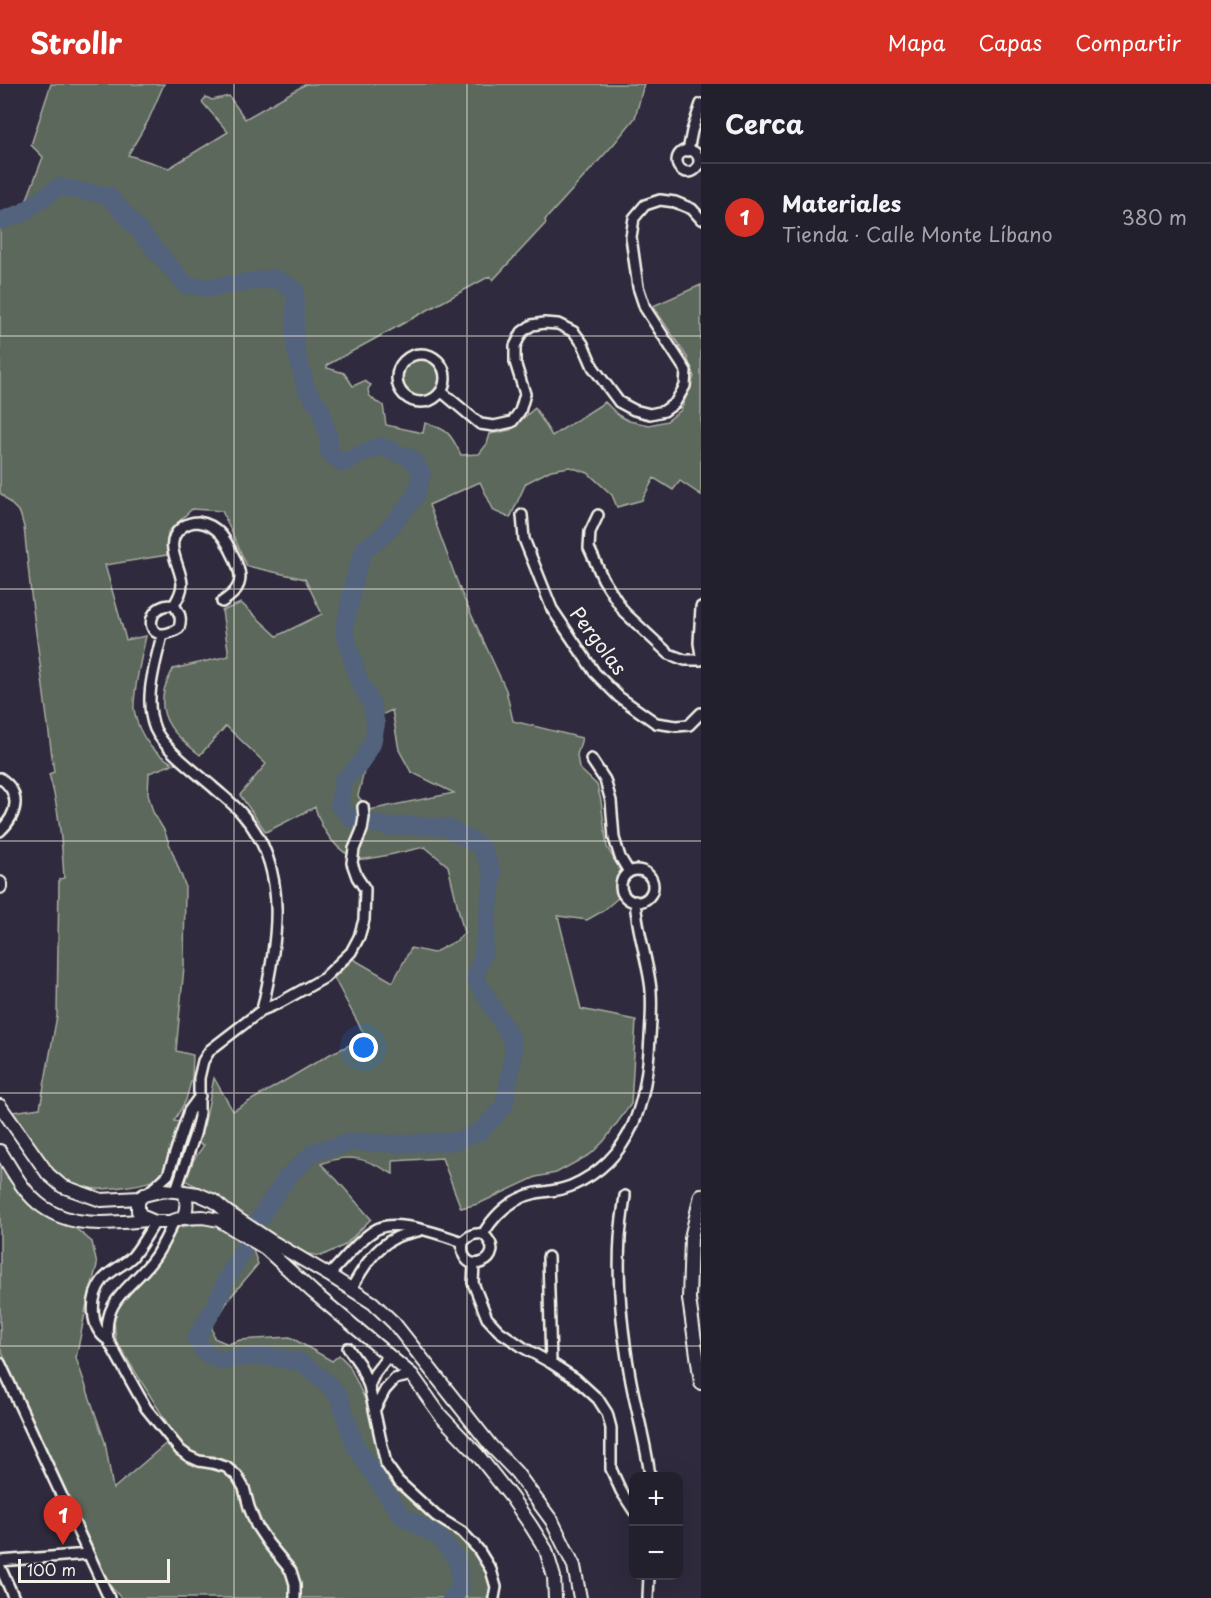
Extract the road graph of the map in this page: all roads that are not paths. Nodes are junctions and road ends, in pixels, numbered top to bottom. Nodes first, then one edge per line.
1 (701, 104) edge
2 (688, 151) dead end
3 (701, 219) edge
4 (442, 392) junction
5 (522, 515) dead end
6 (598, 515) dead end
7 (222, 602) dead end
8 (174, 605) junction
9 (701, 607) edge
10 (162, 635) junction
11 (701, 655) edge
12 (701, 660) edge
13 (701, 713) edge
14 (591, 759) dead end
15 (0, 778) edge
16 (363, 812) dead end
17 (0, 831) edge
18 (628, 872) junction
19 (635, 902) junction
20 (262, 1010) junction
21 (200, 1096) junction
22 (0, 1106) edge
23 (0, 1151) edge
24 (180, 1191) junction
25 (701, 1195) edge
26 (144, 1196) junction
27 (625, 1196) dead end
28 (223, 1216) junction
29 (178, 1219) junction
30 (151, 1221) junction
31 (423, 1229) junction
32 (483, 1234) junction
33 (463, 1242) junction
34 (360, 1243) junction
35 (268, 1245) junction
36 (374, 1255) junction
37 (548, 1257) dead end
38 (131, 1258) junction
39 (474, 1264) junction
40 (146, 1269) junction
41 (329, 1275) junction
42 (351, 1289) junction
43 (108, 1340) junction
44 (348, 1348) dead end
45 (389, 1355) junction
46 (0, 1363) edge
47 (551, 1363) junction
48 (412, 1375) junction
49 (701, 1383) edge
50 (369, 1386) junction
51 (375, 1409) junction
52 (491, 1446) junction
53 (477, 1455) junction
54 (650, 1472) edge
55 (629, 1504) edge
56 (88, 1554) junction
57 (0, 1561) edge
58 (0, 1567) edge
59 (649, 1580) edge
60 (15, 1598) edge
61 (109, 1598) edge
62 (295, 1598) edge
63 (494, 1598) edge
64 (555, 1598) edge
65 (580, 1598) edge
66 (648, 1598) edge

1 - 2 street
3 - 4 street
4 - 4 street
5 - 13 street, Pergolas
6 - 12 street
7 - 8 street
8 - 10 street
8 - 10 street
9 - 11 street
10 - 20 street
14 - 18 street
15 - 17 street
16 - 20 street
18 - 19 street
18 - 19 street
19 - 32 street
20 - 21 street
21 - 24 street
21 - 26 street
22 - 26 street
23 - 30 street
24 - 26 street
24 - 28 street
24 - 29 street
25 - 49 street
26 - 30 street
27 - 54 street
28 - 29 street
28 - 35 street
29 - 30 street
29 - 40 street
30 - 38 street
31 - 33 street
31 - 34 street
31 - 36 street
32 - 33 street
32 - 39 street
33 - 39 street
34 - 36 street
34 - 41 street
35 - 41 street
35 - 45 street
36 - 42 street
37 - 47 street
38 - 40 street
38 - 43 street
39 - 47 street
40 - 43 street
41 - 42 street
42 - 52 street
43 - 62 street
44 - 50 street
45 - 48 street
45 - 50 street
46 - 56 street
47 - 55 street
48 - 51 street
48 - 53 street
50 - 51 street
51 - 63 street
52 - 53 street
52 - 65 street
53 - 64 street
56 - 57 street
56 - 61 street
58 - 60 street
59 - 66 street

